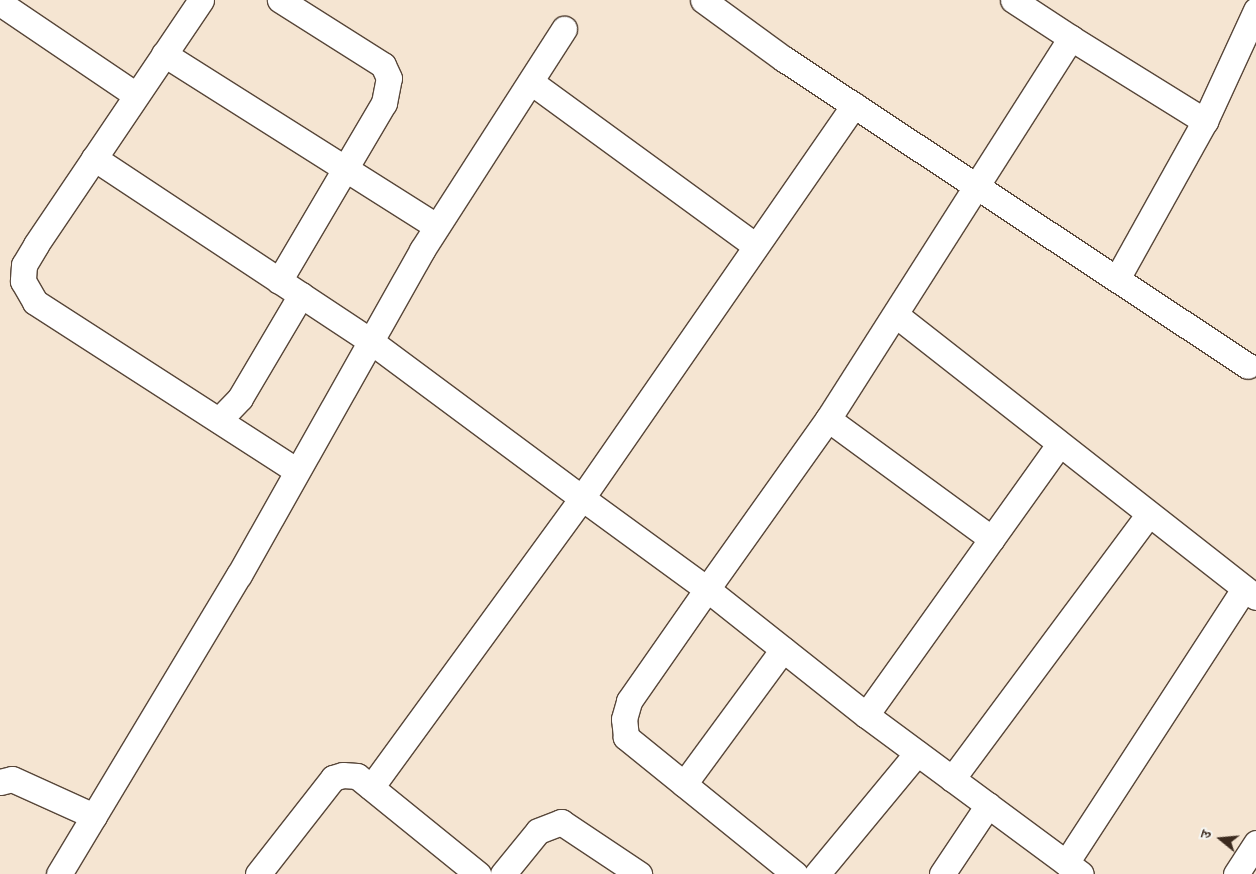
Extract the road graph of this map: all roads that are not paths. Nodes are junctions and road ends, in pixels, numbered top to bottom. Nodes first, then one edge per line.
1 (201, 0) edge
2 (280, 0) edge
3 (703, 0) edge
4 (1012, 0) edge
5 (0, 3) edge
6 (1256, 10) edge
7 (564, 29) dead end
8 (1071, 38) junction
9 (164, 54) junction
10 (531, 82) junction
11 (136, 95) junction
12 (854, 105) junction
13 (1205, 121) junction
14 (94, 158) junction
15 (344, 169) junction
16 (979, 184) junction
17 (436, 226) junction
18 (756, 246) junction
19 (1118, 277) junction
20 (279, 281) junction
21 (301, 295) junction
22 (896, 315) junction
23 (369, 340) junction
24 (1248, 366) dead end
25 (828, 419) junction
26 (219, 420) junction
27 (1059, 444) junction
28 (296, 470) junction
29 (582, 498) junction
30 (1148, 515) junction
31 (992, 539) junction
32 (707, 589) junction
33 (1250, 593) edge
34 (783, 649) junction
35 (866, 716) junction
36 (917, 753) junction
37 (952, 779) junction
38 (0, 782) edge
39 (684, 784) junction
40 (371, 787) junction
41 (988, 805) junction
42 (94, 816) junction
43 (1256, 843) edge
44 (1074, 869) edge
45 (59, 874) edge
46 (258, 874) edge
47 (478, 874) edge
48 (502, 874) edge
49 (639, 874) edge
50 (795, 874) edge
51 (816, 874) edge
52 (942, 874) edge
53 (1236, 874) edge

1 - 9 street
2 - 15 street
3 - 12 street
4 - 8 street
5 - 11 street
6 - 13 street
7 - 10 street
8 - 13 street
8 - 16 street
9 - 11 street
9 - 15 street
10 - 17 street
10 - 18 street
11 - 14 street
12 - 16 street
12 - 18 street
13 - 19 street
14 - 20 street
14 - 26 street
15 - 17 street
15 - 20 street
16 - 19 street
16 - 22 street
17 - 23 street
18 - 29 street
19 - 24 street
20 - 21 street
21 - 23 street
21 - 26 street
22 - 25 street
22 - 27 street
23 - 28 street
23 - 29 street
25 - 31 street
25 - 32 street
26 - 28 street
27 - 30 street
27 - 31 street
28 - 42 street
29 - 32 street
29 - 40 street
30 - 33 street
30 - 37 street
31 - 35 street
32 - 34 street
32 - 39 street
33 - 44 street
34 - 35 street
34 - 39 street
35 - 36 street
36 - 37 street
36 - 51 street
37 - 41 street
38 - 42 street
39 - 50 street
40 - 46 street
40 - 47 street
41 - 44 street
41 - 52 street
42 - 45 street
43 - 53 street
48 - 49 street

